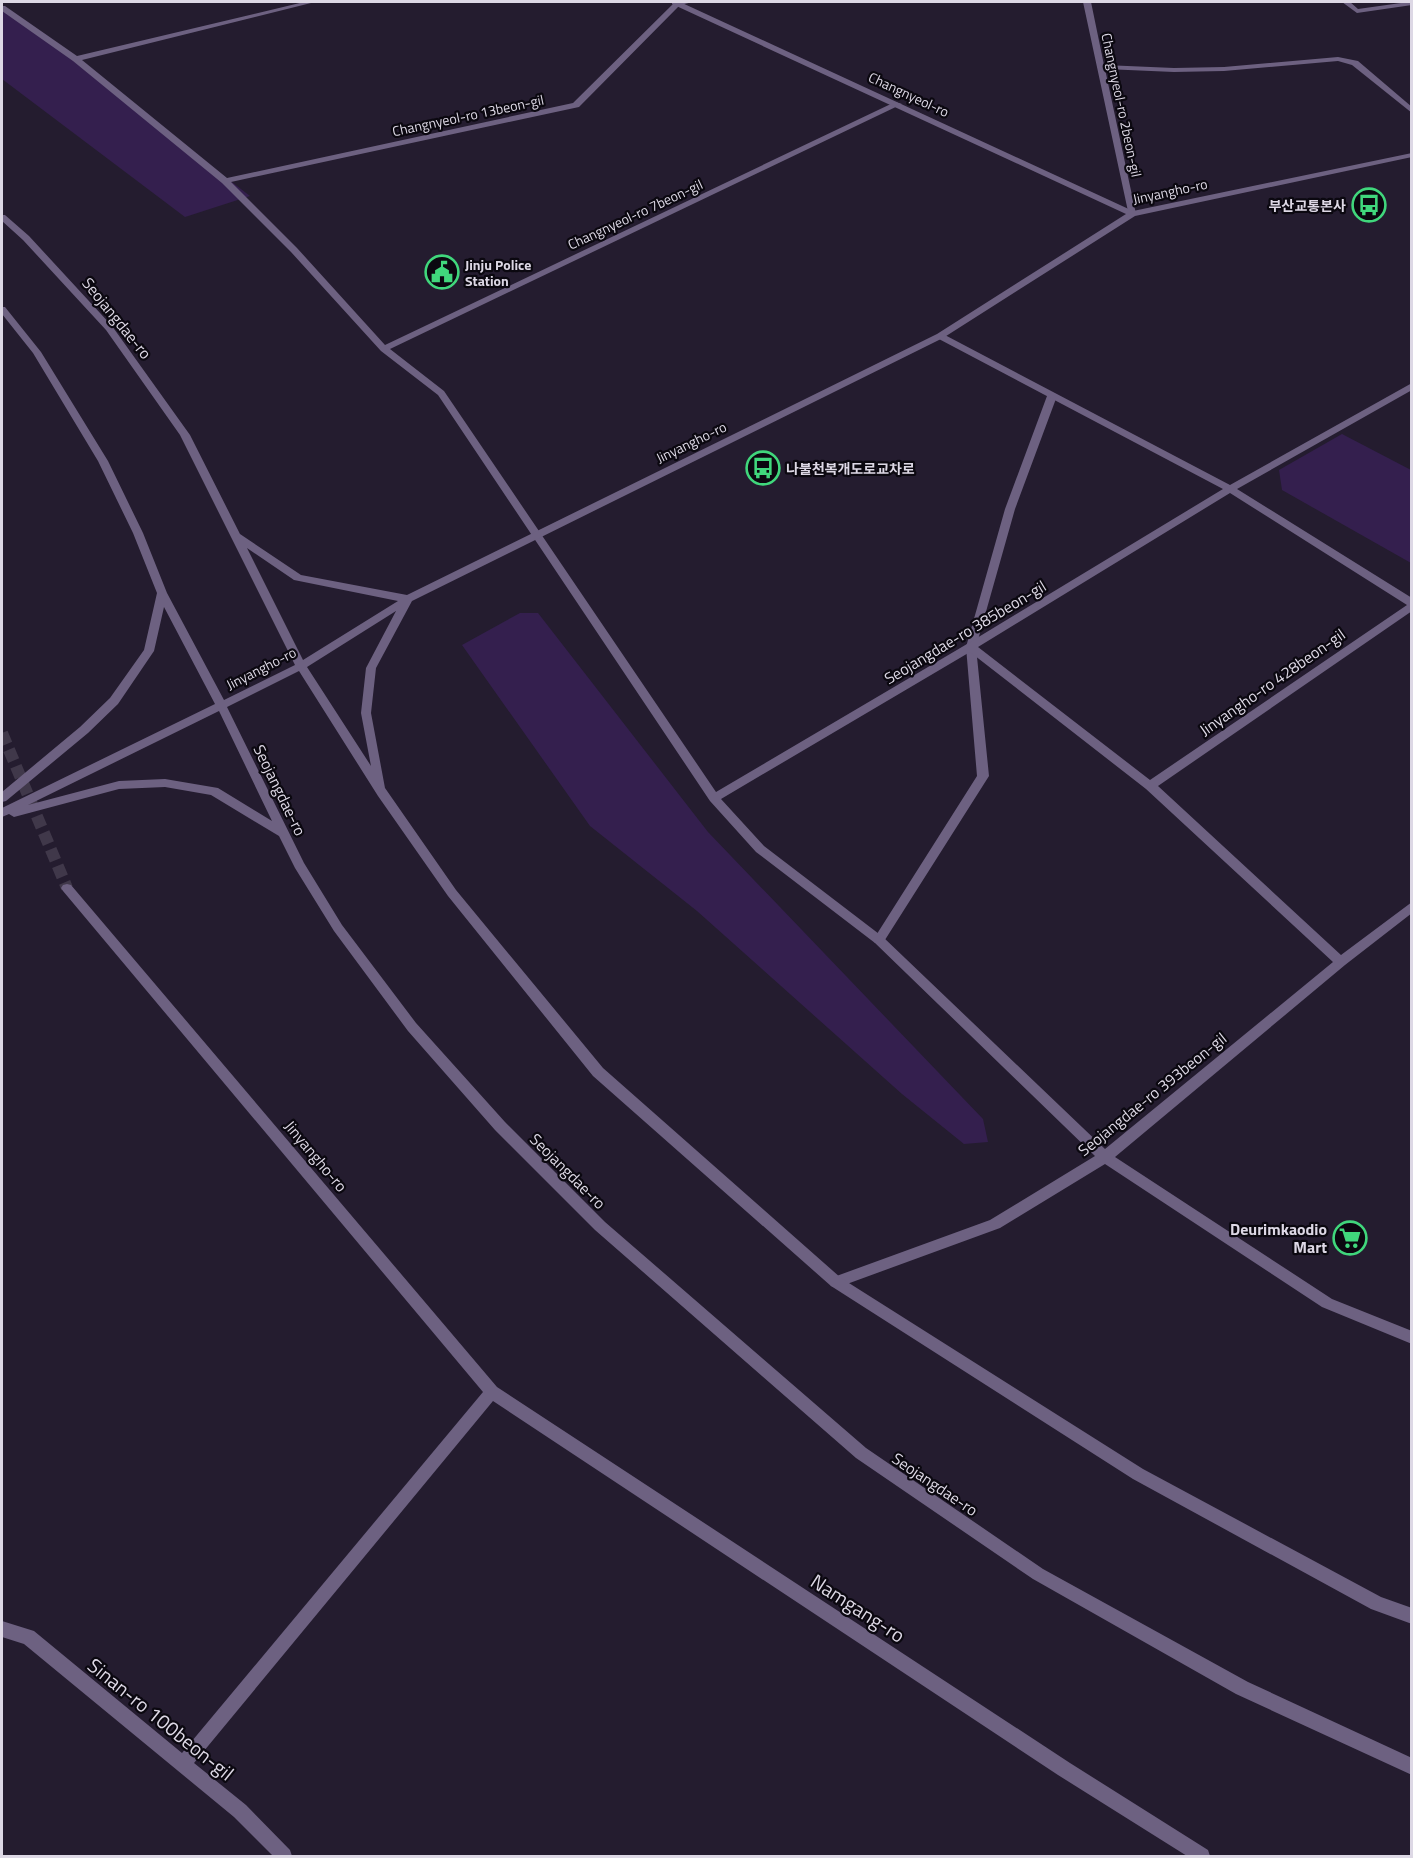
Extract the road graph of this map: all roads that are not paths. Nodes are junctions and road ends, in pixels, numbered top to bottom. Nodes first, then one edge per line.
1 (311, 2) edge
2 (676, 2) edge
3 (689, 2) edge
4 (1087, 2) edge
5 (1346, 2) edge
6 (1412, 3) edge
7 (2, 8) edge
8 (76, 59) junction
9 (1101, 67) junction
10 (898, 104) junction
11 (1412, 111) edge
12 (1412, 155) edge
13 (225, 181) junction
14 (1132, 214) junction
15 (2, 217) edge
16 (2, 309) edge
17 (940, 336) junction
18 (384, 349) junction
19 (1412, 386) edge
20 (1052, 396) junction
21 (1230, 489) junction
22 (538, 534) junction
23 (236, 536) junction
24 (162, 593) junction
25 (408, 598) junction
26 (1412, 604) edge
27 (971, 647) junction
28 (300, 666) junction
29 (221, 705) junction
30 (1150, 786) junction
31 (382, 793) junction
32 (2, 798) edge
33 (714, 798) junction
34 (2, 814) edge
35 (282, 834) junction
36 (67, 888) tunnel mouth
37 (1412, 906) edge
38 (879, 940) junction
39 (1341, 962) junction
40 (1105, 1157) junction
41 (836, 1282) junction
42 (1412, 1338) edge
43 (492, 1392) junction
44 (1412, 1616) edge
45 (2, 1629) edge
46 (183, 1764) junction
47 (1412, 1767) edge
48 (284, 1857) edge
49 (1202, 1857) edge

1 - 8 street
2 - 3 street
2 - 10 street, Changnyeol-ro
2 - 13 street, Changnyeol-ro 13beon-gil
4 - 9 street, Changnyeol-ro 2beon-gil
5 - 6 street
7 - 8 street
8 - 13 street
9 - 11 street
9 - 14 street, Changnyeol-ro 2beon-gil
10 - 14 street, Changnyeol-ro
10 - 18 street, Changnyeol-ro 7beon-gil
12 - 14 street, Jinyangho-ro
13 - 18 street
14 - 17 street, Jinyangho-ro
15 - 23 street, Seojangdae-ro
16 - 24 street, Seojangdae-ro
17 - 20 street, Jinyangho-ro 428beon-gil
17 - 22 street, Jinyangho-ro
18 - 22 street
19 - 21 street
20 - 21 street, Jinyangho-ro 428beon-gil
20 - 27 street
21 - 26 street, Jinyangho-ro 428beon-gil
21 - 27 street, Seojangdae-ro 385beon-gil
22 - 25 street, Jinyangho-ro
22 - 33 street
23 - 25 street
23 - 28 street, Seojangdae-ro
24 - 29 street, Seojangdae-ro
24 - 32 street
25 - 28 street, Jinyangho-ro
25 - 31 street
26 - 30 street, Jinyangho-ro 428beon-gil
27 - 30 street
27 - 33 street, Seojangdae-ro 385beon-gil
27 - 38 street
28 - 29 street, Jinyangho-ro
28 - 31 street, Seojangdae-ro
29 - 34 street, Jinyangho-ro
29 - 35 street, Seojangdae-ro
30 - 39 street
31 - 41 street, Seojangdae-ro
33 - 38 street
34 - 35 street
35 - 47 street, Seojangdae-ro
36 - 43 street, Jinyangho-ro
37 - 39 street, Seojangdae-ro 393beon-gil
38 - 40 street
39 - 40 street, Seojangdae-ro 393beon-gil
40 - 41 street, Seojangdae-ro 393beon-gil
40 - 42 street
41 - 44 street, Seojangdae-ro
43 - 46 street
43 - 49 street, Namgang-ro
45 - 46 street, Sinan-ro 100beon-gil
46 - 48 street, Sinan-ro 100beon-gil

